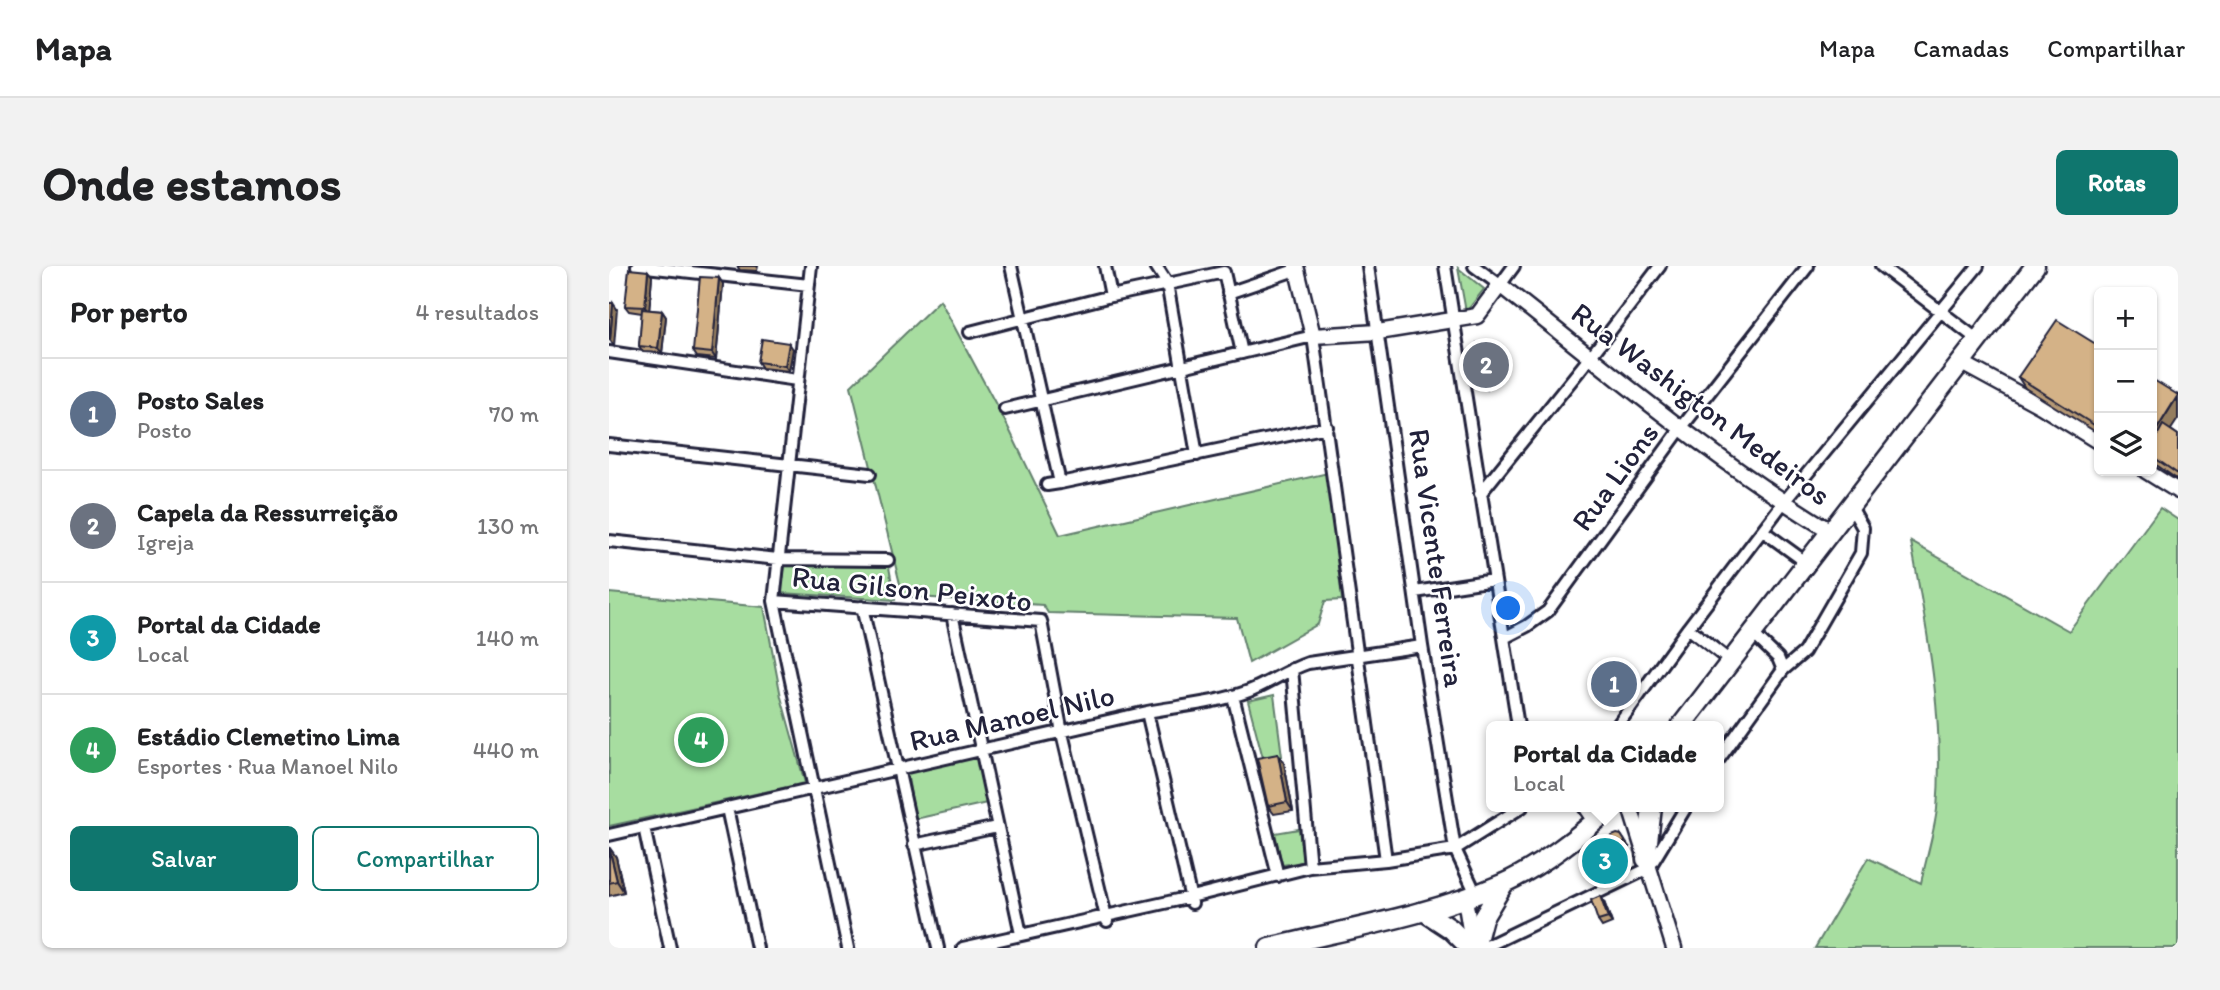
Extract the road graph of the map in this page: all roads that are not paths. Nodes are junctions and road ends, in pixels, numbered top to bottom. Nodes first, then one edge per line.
1 (637, 266) edge
2 (811, 266) edge
3 (1011, 266) edge
4 (1105, 266) edge
5 (1156, 266) edge
6 (1368, 266) edge
7 (1445, 266) edge
8 (1474, 266) edge
9 (1514, 266) edge
10 (1660, 266) edge
11 (1808, 266) edge
12 (1881, 266) edge
13 (1978, 266) edge
14 (2035, 266) edge
15 (1297, 267) edge
16 (1167, 283) junction
17 (809, 285) junction
18 (1500, 285) junction
19 (1228, 293) junction
20 (1111, 296) junction
21 (1941, 313) junction
22 (1024, 319) junction
23 (1455, 320) junction
24 (970, 332) dead end
25 (1378, 332) junction
26 (1313, 336) junction
27 (1978, 340) junction
28 (609, 352) edge
29 (1242, 353) junction
30 (1591, 356) junction
31 (1960, 362) junction
32 (1180, 367) junction
33 (797, 380) junction
34 (1040, 401) junction
35 (1005, 409) dead end
36 (1327, 427) junction
37 (1682, 427) junction
38 (2094, 439) edge
39 (609, 445) edge
40 (1197, 455) junction
41 (789, 466) junction
42 (870, 474) dead end
43 (2154, 476) edge
44 (1060, 483) junction
45 (1047, 485) dead end
46 (2178, 491) edge
47 (1480, 494) junction
48 (1783, 503) junction
49 (1855, 503) junction
50 (1763, 531) junction
51 (1832, 532) junction
52 (609, 541) edge
53 (778, 559) junction
54 (888, 560) dead end
55 (1807, 563) junction
56 (1494, 580) junction
57 (1415, 592) junction
58 (774, 601) junction
59 (862, 607) junction
60 (952, 614) junction
61 (1688, 628) junction
62 (1752, 633) junction
63 (1504, 638) junction
64 (1422, 646) junction
65 (1359, 654) junction
66 (1730, 661) junction
67 (1292, 669) junction
68 (1783, 670) junction
69 (1233, 696) junction
70 (1147, 712) junction
71 (1517, 721) edge
72 (1621, 721) edge
73 (1685, 721) edge
74 (1062, 733) junction
75 (980, 751) junction
76 (1724, 752) edge
77 (897, 769) junction
78 (812, 788) junction
79 (727, 808) junction
80 (1514, 812) edge
81 (1587, 812) edge
82 (1605, 812) edge
83 (1632, 812) edge
84 (1652, 812) edge
85 (1683, 812) edge
86 (1594, 822) junction
87 (644, 827) junction
88 (997, 827) junction
89 (609, 835) edge
90 (914, 845) junction
91 (1455, 849) junction
92 (1386, 860) junction
93 (1648, 863) junction
94 (1310, 867) junction
95 (1278, 876) junction
96 (1504, 883) junction
97 (1470, 896) junction
98 (1191, 900) junction
99 (1425, 912) junction
100 (1107, 919) junction
101 (1021, 934) junction
102 (670, 948) edge
103 (757, 948) edge
104 (848, 948) edge
105 (938, 948) edge
106 (963, 948) edge
107 (1269, 948) edge
108 (1472, 948) edge
109 (1483, 948) edge
110 (1674, 948) edge

1 - 17 street
2 - 17 street
3 - 22 street
4 - 20 street
5 - 16 street
6 - 25 street, Rua Vicente Ferreira
7 - 23 street
8 - 18 street, Rua Washigton Medeiros
9 - 18 street
10 - 30 street
11 - 37 street, Rua Lions
12 - 21 street
13 - 21 street
14 - 27 main road
15 - 19 street
15 - 26 street
16 - 19 street
16 - 20 street
16 - 32 street
17 - 33 street
18 - 23 street
18 - 30 street, Rua Washigton Medeiros
19 - 29 street
20 - 22 street
21 - 27 street
21 - 48 street
22 - 24 street
22 - 34 street
23 - 25 street
23 - 47 street
25 - 26 street
25 - 57 street, Rua Vicente Ferreira
26 - 29 street
26 - 36 street
27 - 31 main road
28 - 33 street
29 - 32 street
30 - 37 street, Rua Washigton Medeiros
30 - 47 street
31 - 38 street
31 - 49 main road
32 - 34 street
32 - 40 street
33 - 41 street
34 - 35 street
34 - 44 street
36 - 40 street
36 - 65 street
37 - 48 street, Rua Washigton Medeiros
37 - 63 street, Rua Lions
39 - 41 street
40 - 44 street
41 - 42 street
41 - 53 street
43 - 46 street
44 - 45 street
47 - 56 street
48 - 50 street
48 - 51 street, Rua Washigton Medeiros
49 - 51 main road
49 - 68 street
50 - 55 street
50 - 61 street
51 - 55 main road
52 - 53 street
53 - 54 street
53 - 58 street
55 - 62 main road
56 - 57 street
56 - 63 street
57 - 64 street, Rua Vicente Ferreira
58 - 59 street, Rua Gilson Peixoto
58 - 78 street
59 - 60 street, Rua Gilson Peixoto
59 - 77 street
60 - 74 street, Rua Gilson Peixoto
60 - 75 street
61 - 66 street
61 - 72 street
62 - 66 main road
62 - 68 street
63 - 71 street
64 - 65 street, Rua Manoel Nilo
64 - 91 street, Rua Vicente Ferreira
65 - 67 street, Rua Manoel Nilo
65 - 92 street
66 - 73 main road
67 - 69 street, Rua Manoel Nilo
67 - 94 street
68 - 76 street
69 - 70 street, Rua Manoel Nilo
69 - 95 street
70 - 74 street, Rua Manoel Nilo
70 - 98 street
74 - 75 street, Rua Manoel Nilo
74 - 100 street, Rua Gilson Peixoto
75 - 77 street, Rua Manoel Nilo
75 - 88 street
77 - 78 street, Rua Manoel Nilo
77 - 90 street
78 - 79 street, Rua Manoel Nilo
78 - 104 street
79 - 87 street, Rua Manoel Nilo
79 - 103 street
80 - 91 street
81 - 86 street
82 - 86 main road
83 - 93 street
84 - 93 main road
85 - 93 street
86 - 96 main road
87 - 89 street, Rua Manoel Nilo
87 - 102 street
88 - 90 street
88 - 101 street
90 - 105 street
91 - 92 street
91 - 97 street, Rua Vicente Ferreira
92 - 94 street
93 - 109 street
93 - 110 street
94 - 95 street
95 - 98 street
96 - 97 main road
96 - 108 main road
97 - 99 main road
97 - 108 street, Rua Vicente Ferreira
98 - 100 street
99 - 107 main road
99 - 108 main road
100 - 101 street
101 - 106 street

